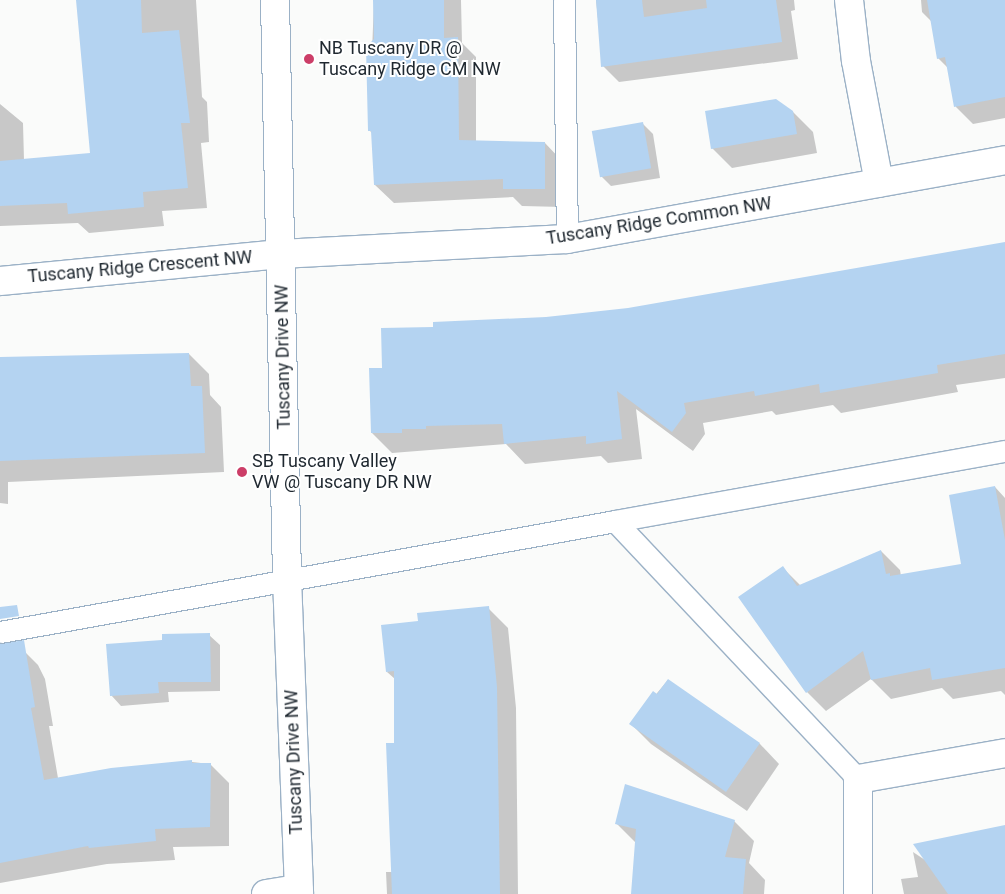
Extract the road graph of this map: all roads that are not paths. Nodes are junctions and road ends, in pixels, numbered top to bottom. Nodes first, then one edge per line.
1 (275, 0) edge
2 (564, 0) edge
3 (849, 0) edge
4 (1005, 160) edge
5 (879, 183) junction
6 (567, 239) junction
7 (280, 254) junction
8 (0, 281) edge
9 (1005, 451) edge
10 (615, 521) junction
11 (287, 578) junction
12 (0, 632) edge
13 (1005, 753) edge
14 (858, 779) junction
15 (299, 892) edge
16 (266, 894) edge
17 (858, 894) edge

1 - 7 street, Tuscany Drive NW
2 - 6 lane
3 - 5 street
4 - 5 street, Tuscany Ridge Common NW
5 - 6 street, Tuscany Ridge Common NW
6 - 7 street, Tuscany Ridge Common NW
7 - 8 street, Tuscany Ridge Crescent NW
7 - 11 street, Tuscany Drive NW
9 - 10 lane
10 - 11 lane
10 - 14 lane
11 - 12 lane
11 - 15 street, Tuscany Drive NW
13 - 14 street
14 - 17 street
15 - 16 street

